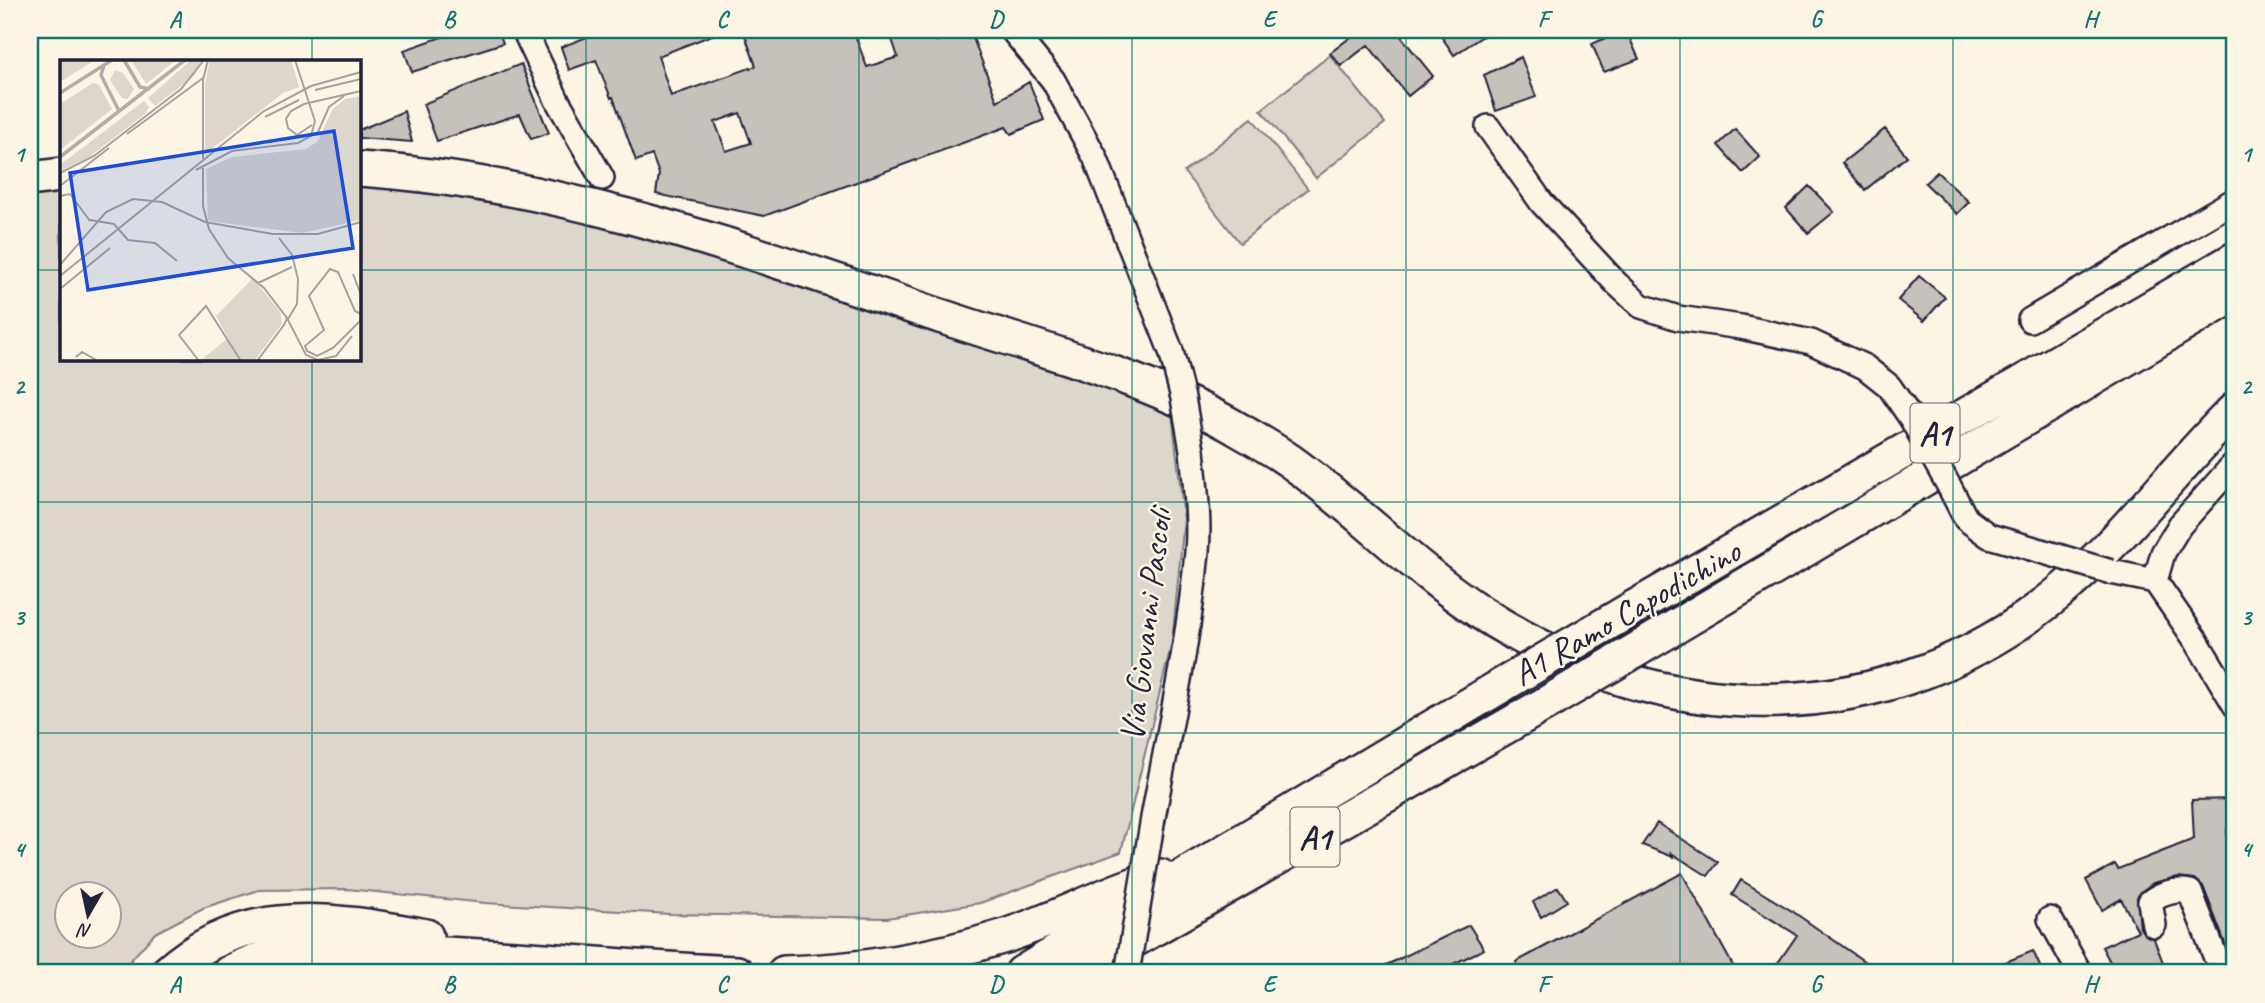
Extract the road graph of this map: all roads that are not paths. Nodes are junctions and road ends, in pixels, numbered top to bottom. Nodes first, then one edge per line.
1 (524, 30) edge
2 (1012, 30) edge
3 (1488, 127) dead end
4 (360, 169) edge
5 (60, 175) edge
6 (602, 178) dead end
7 (30, 179) edge
8 (2235, 200) edge
9 (2235, 259) edge
10 (2235, 294) edge
11 (2030, 320) dead end
12 (2235, 409) edge
13 (2235, 463) edge
14 (2155, 580) junction
15 (2235, 705) edge
16 (1206, 863) junction
17 (2050, 919) dead end
18 (2154, 925) dead end
19 (555, 960) junction
20 (167, 973) edge
21 (229, 973) edge
22 (737, 973) edge
23 (783, 973) edge
24 (1022, 973) edge
25 (1077, 973) edge
26 (1126, 973) edge
27 (2080, 973) edge
28 (2222, 973) edge

1 - 6 street
2 - 26 street, Via Giovanni Pascoli, bridge
3 - 14 street, bridge
4 - 12 highway
5 - 7 highway
8 - 11 street
9 - 16 highway, A1 Ramo Capodichino / A1, bridge
10 - 25 highway, A1 Ramo Capodichino / A1, bridge
13 - 14 street
14 - 15 street
16 - 23 highway
16 - 24 highway, A1 Ramo Capodichino / A1
17 - 27 street
18 - 28 street
19 - 20 highway
19 - 21 highway
19 - 22 highway

